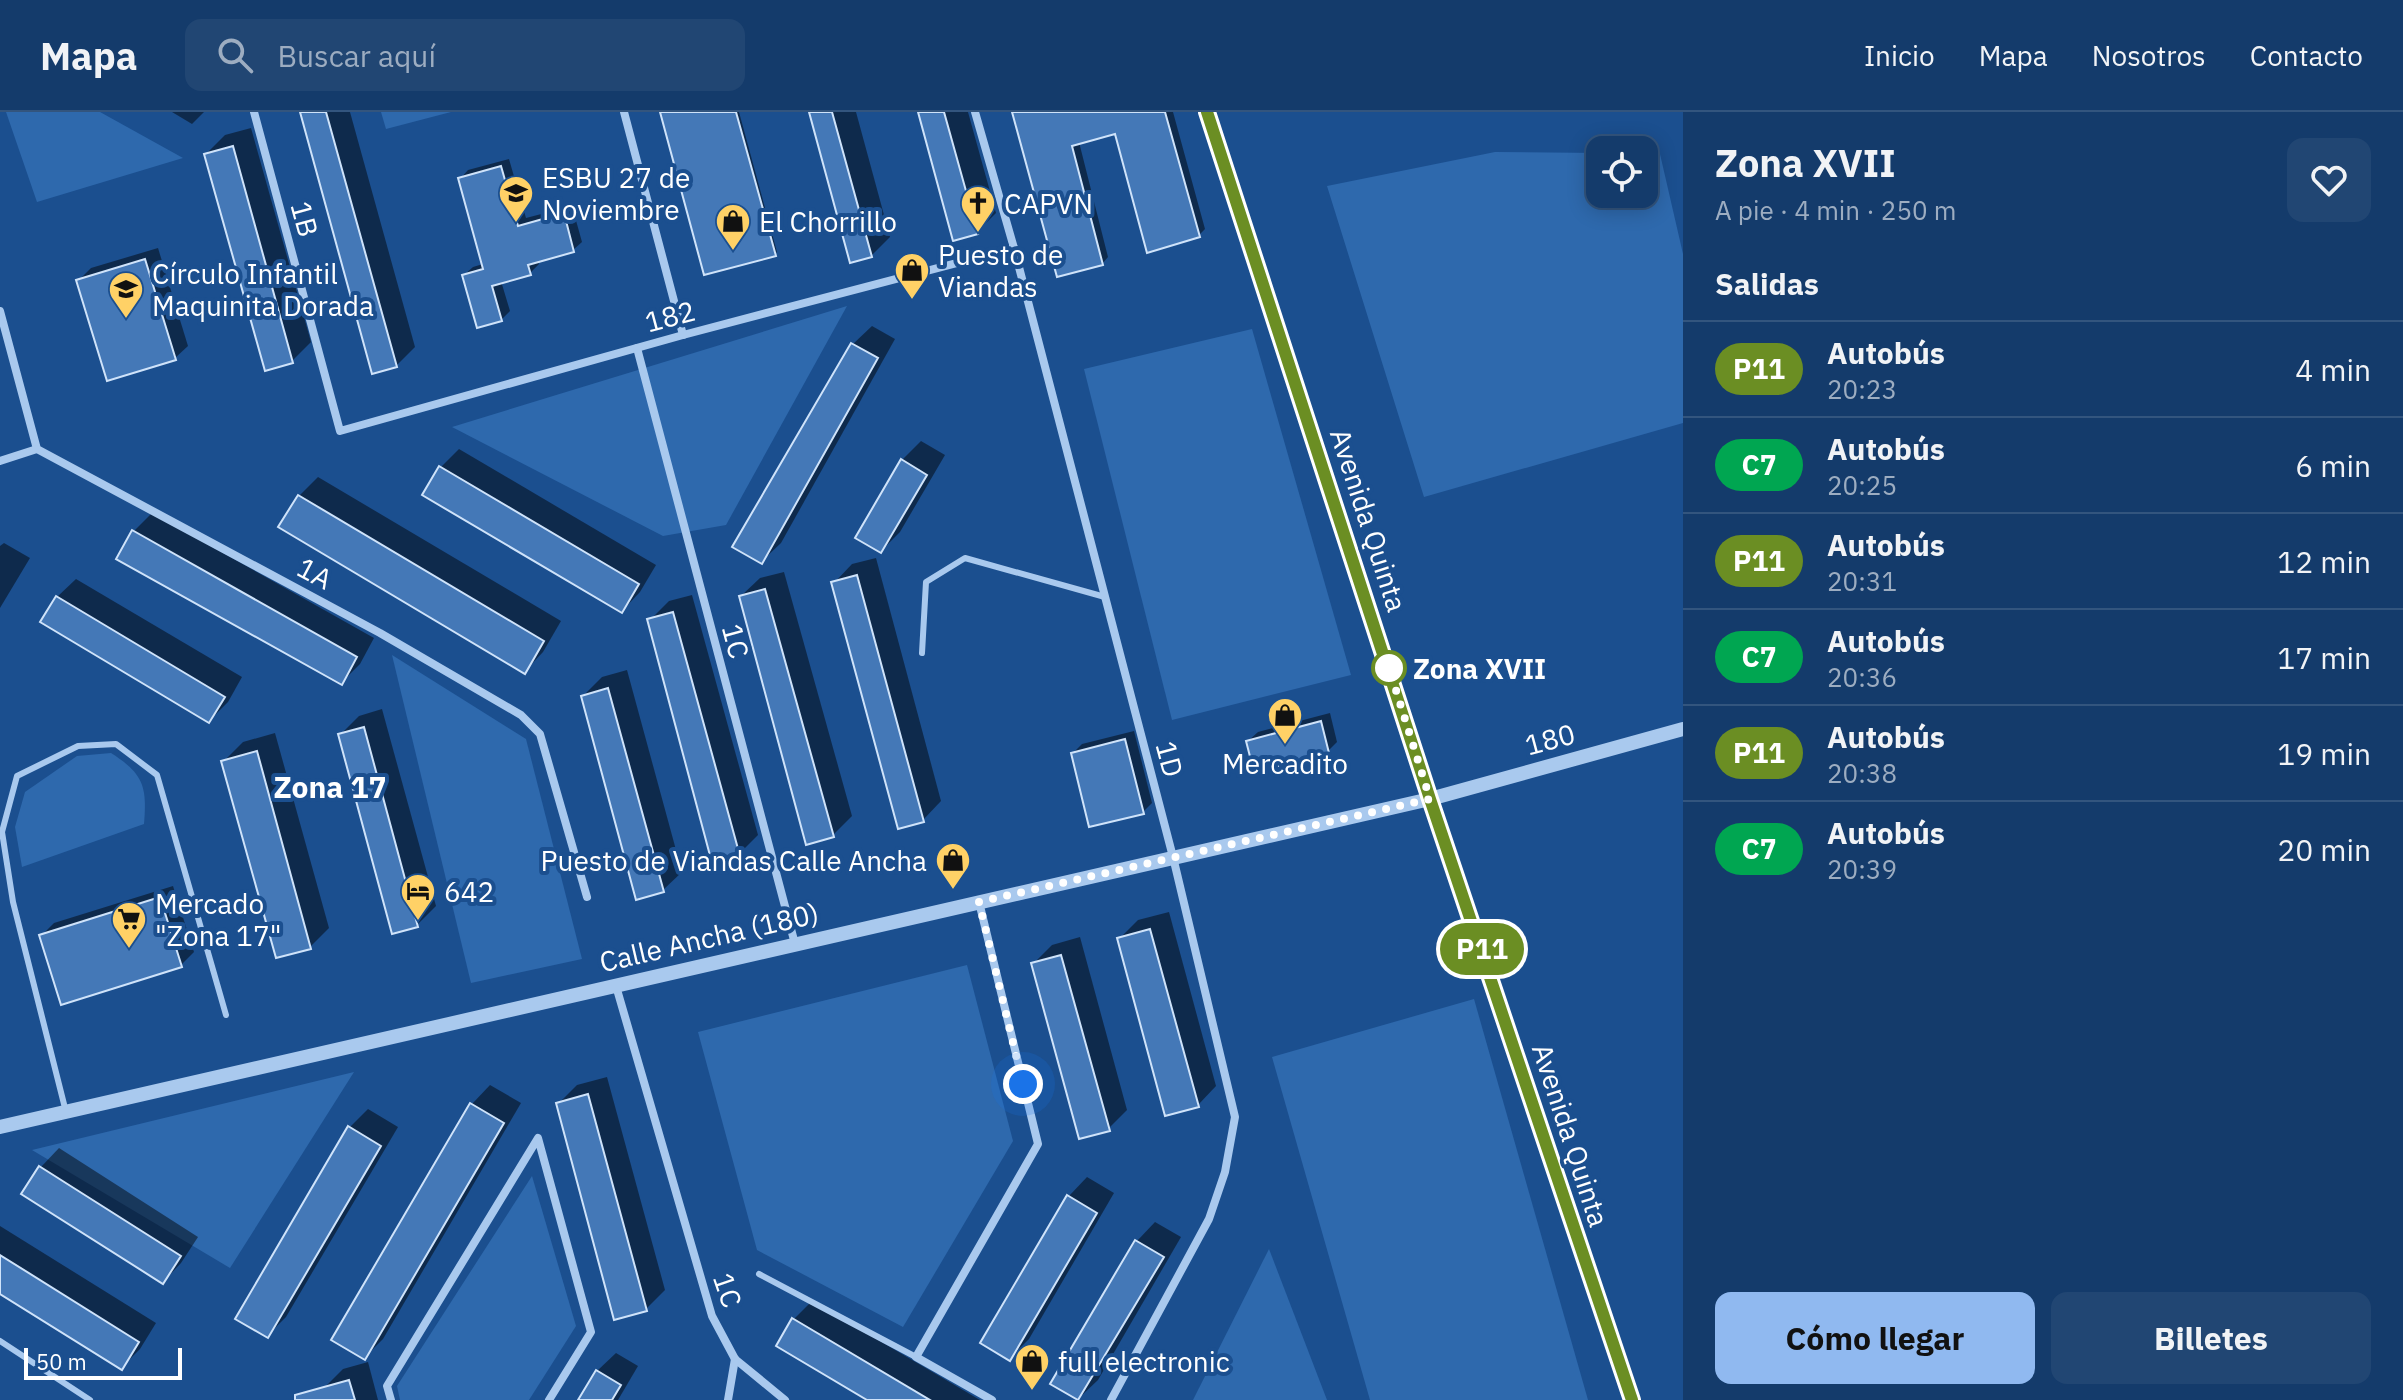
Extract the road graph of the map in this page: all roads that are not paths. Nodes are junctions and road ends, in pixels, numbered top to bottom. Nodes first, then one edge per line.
1 (254, 112) edge
2 (624, 112) edge
3 (975, 112) edge
4 (1207, 112) edge
5 (1014, 248) junction
6 (0, 311) edge
7 (683, 335) junction
8 (637, 348) junction
9 (340, 431) joint
10 (37, 449) junction
11 (0, 461) edge
12 (1105, 597) junction
13 (922, 653) dead end
14 (1683, 729) edge
15 (1430, 799) junction
16 (1173, 857) junction
17 (587, 897) dead end
18 (979, 902) junction
19 (795, 944) junction
20 (616, 986) junction
21 (226, 1015) dead end
22 (66, 1112) junction
23 (0, 1127) edge
24 (759, 1274) dead end
25 (0, 1341) edge
26 (916, 1357) junction
27 (735, 1359) junction
28 (90, 1400) edge
29 (391, 1400) edge
30 (549, 1400) edge
31 (728, 1400) edge
32 (785, 1400) edge
33 (992, 1400) edge
34 (1111, 1400) edge
35 (1632, 1400) edge

1 - 9 street, 1B
2 - 7 street
3 - 5 street, 1D
4 - 15 main road, Avenida Quinta
5 - 7 street, 182
5 - 12 street, 1D
6 - 10 street
7 - 8 street, 182
8 - 9 street, 182
8 - 19 street, 1C
10 - 11 street
10 - 17 street, 1A
12 - 13 lane
12 - 16 street, 1D
14 - 15 street, 180
15 - 16 street, Calle Ancha (180)
15 - 35 main road, Avenida Quinta
16 - 18 street, Calle Ancha (180)
16 - 34 street, 1D
18 - 19 street, Calle Ancha (180)
18 - 26 street
19 - 20 street, Calle Ancha (180)
20 - 22 street, Calle Ancha (180)
20 - 27 street, 1C
21 - 22 lane
22 - 23 street, Calle Ancha (180)
24 - 26 lane
25 - 28 lane
26 - 33 street
27 - 31 street
27 - 32 street, 1C
29 - 30 street

